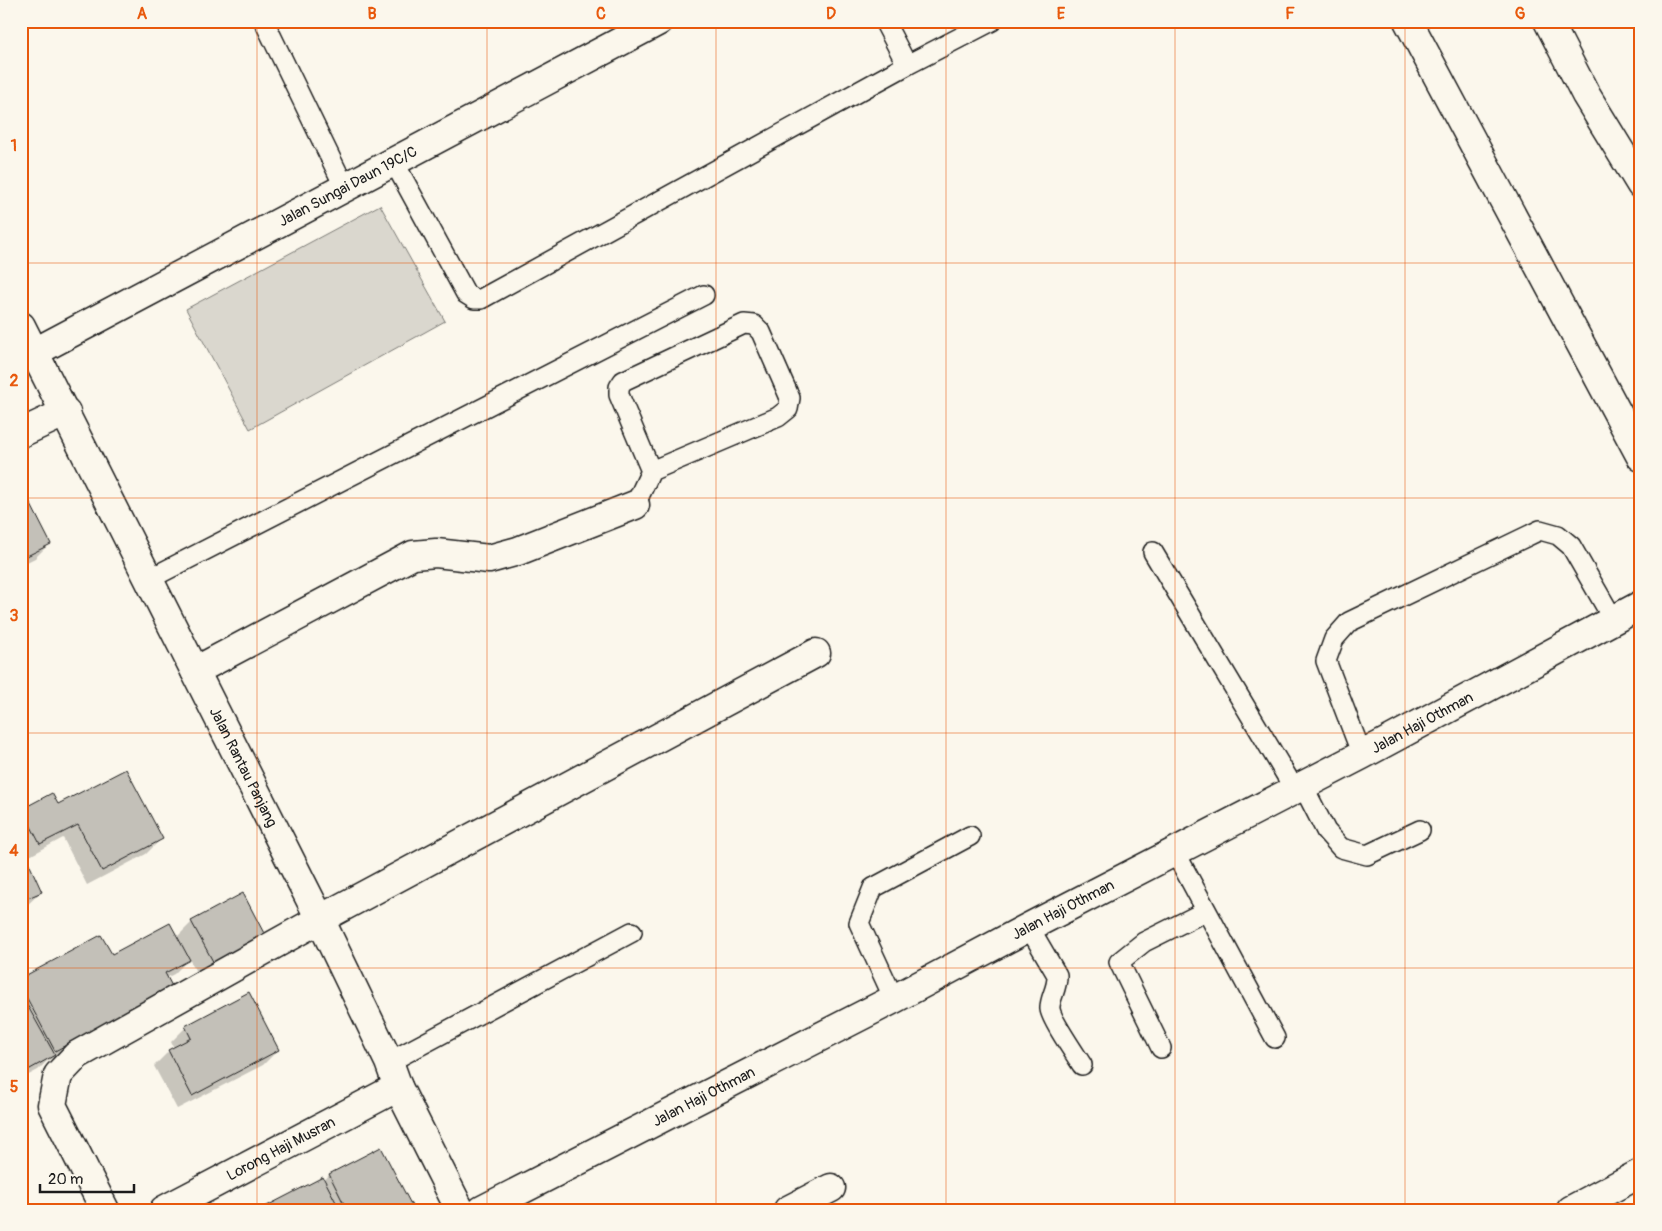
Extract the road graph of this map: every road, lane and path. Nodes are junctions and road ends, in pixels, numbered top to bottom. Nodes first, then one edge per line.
1 (264, 21) edge
2 (660, 21) edge
3 (884, 21) edge
4 (992, 21) edge
5 (1408, 21) edge
6 (1548, 21) edge
7 (907, 65) junction
8 (394, 162) junction
9 (1641, 185) edge
10 (345, 188) junction
11 (704, 295) dead end
12 (21, 326) edge
13 (35, 352) junction
14 (66, 412) junction
15 (21, 433) edge
16 (1641, 457) edge
17 (651, 471) junction
18 (635, 505) joint
19 (1153, 552) dead end
20 (149, 579) junction
21 (1641, 605) edge
22 (1613, 620) junction
23 (816, 653) dead end
24 (195, 671) junction
25 (1362, 755) junction
26 (1299, 788) junction
27 (1420, 830) dead end
28 (970, 836) dead end
29 (1175, 852) junction
30 (1206, 911) junction
31 (320, 918) junction
32 (1029, 927) junction
33 (632, 932) dead end
34 (894, 999) junction
35 (1275, 1038) dead end
36 (1161, 1048) dead end
37 (1082, 1065) dead end
38 (393, 1074) junction
39 (1641, 1173) edge
40 (831, 1188) dead end
41 (105, 1210) edge
42 (164, 1210) edge
43 (460, 1210) edge
44 (482, 1210) edge
45 (788, 1210) edge
46 (1571, 1210) edge

1 - 10 lane
2 - 8 street, Jalan Sungai Daun 19C/C
3 - 7 lane
4 - 7 lane
5 - 16 street
6 - 9 street
7 - 8 lane
8 - 10 street, Jalan Sungai Daun 19C/C
10 - 13 street, Jalan Sungai Daun 19C/C
11 - 20 lane
12 - 13 street, Jalan Rantau Panjang
13 - 14 street, Jalan Rantau Panjang
14 - 15 street
14 - 20 street, Jalan Rantau Panjang
17 - 17 lane
17 - 18 lane
18 - 24 street
19 - 26 lane
20 - 24 street, Jalan Rantau Panjang
21 - 22 street, Jalan Haji Othman
22 - 25 street, Jalan Haji Othman
22 - 25 lane
23 - 31 street
24 - 31 street, Jalan Rantau Panjang
25 - 26 street, Jalan Haji Othman
26 - 27 lane
26 - 29 street, Jalan Haji Othman
28 - 34 lane
29 - 30 lane
29 - 32 street, Jalan Haji Othman
30 - 35 lane
30 - 36 lane
31 - 38 street, Jalan Rantau Panjang
31 - 41 street
32 - 34 street, Jalan Haji Othman
32 - 37 lane
33 - 38 lane
34 - 44 street, Jalan Haji Othman
38 - 42 street, Lorong Haji Musran
38 - 43 street, Jalan Rantau Panjang
39 - 46 street
40 - 45 street

